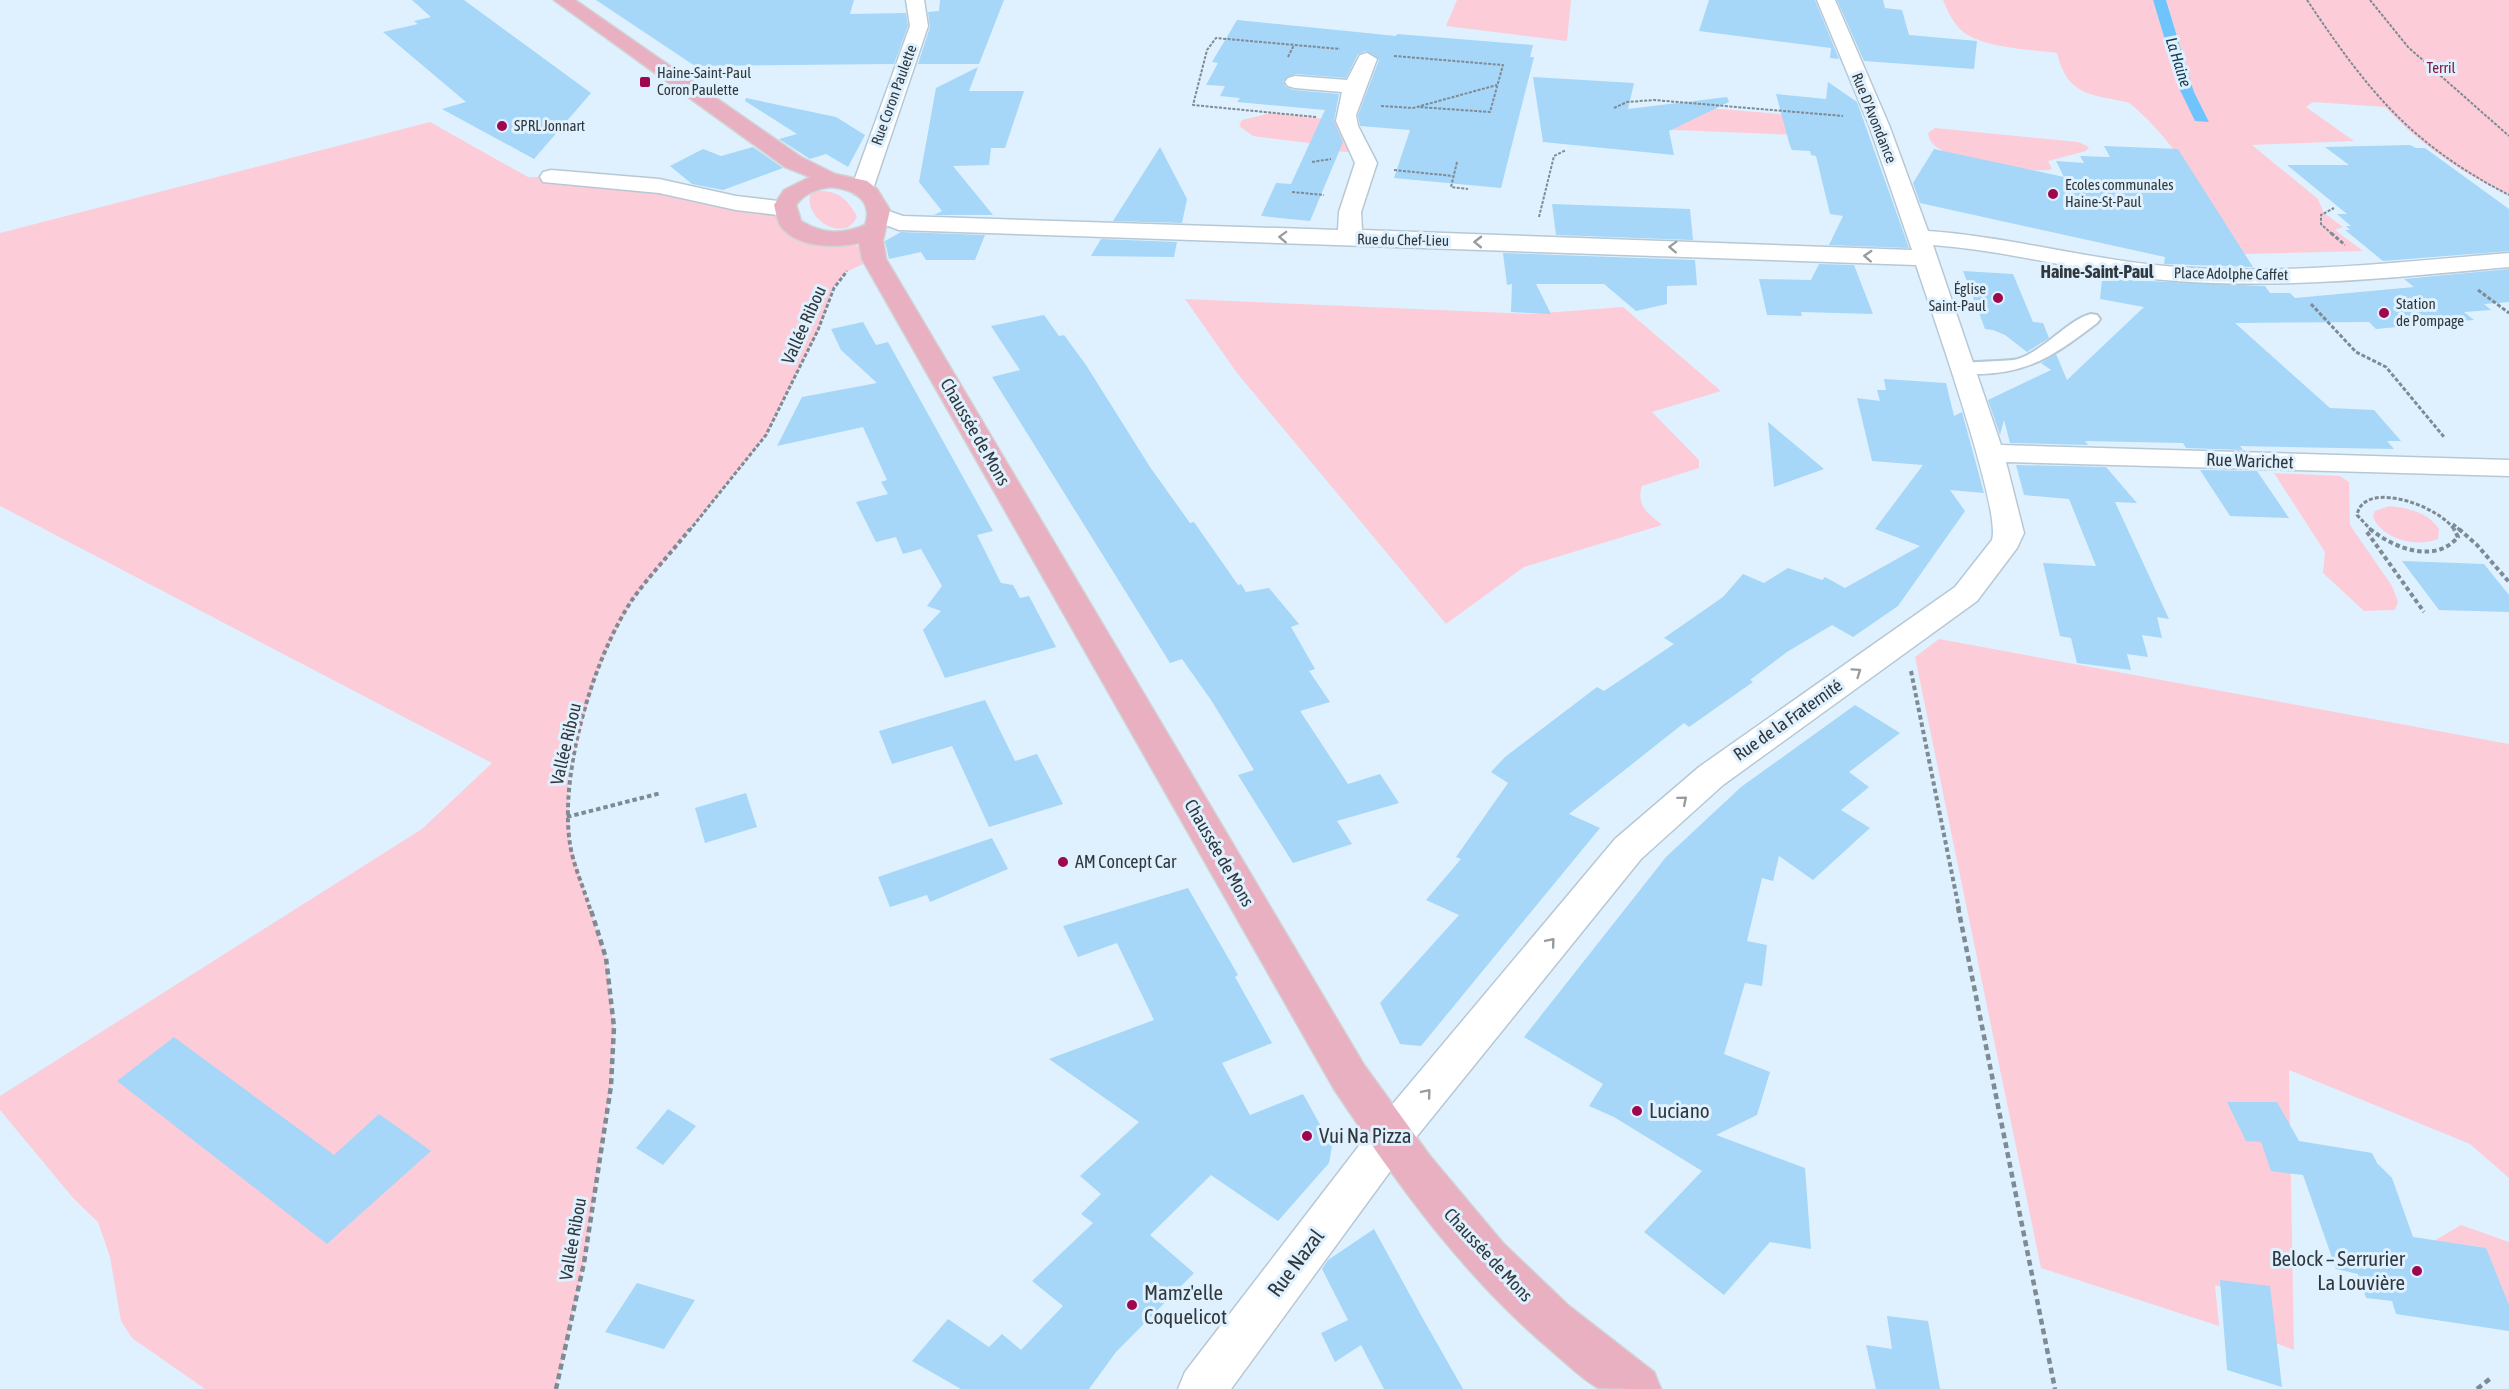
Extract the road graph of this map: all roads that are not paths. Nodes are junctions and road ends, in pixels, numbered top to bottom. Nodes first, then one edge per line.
1 (563, 0) edge
2 (915, 0) edge
3 (1826, 0) edge
4 (1367, 59) road end
5 (1295, 82) dead end
6 (1352, 95) junction
7 (793, 162) junction
8 (551, 177) dead end
9 (829, 180) junction
10 (801, 187) junction
11 (862, 189) junction
12 (786, 209) junction
13 (876, 235) junction
14 (1350, 239) junction
15 (1923, 248) junction
16 (2509, 260) edge
17 (2091, 319) dead end
18 (1964, 368) junction
19 (1990, 453) junction
20 (2509, 468) edge
21 (1390, 1138) junction
22 (1202, 1389) edge
23 (1637, 1389) edge

1 - 7 main road
2 - 11 street, Rue Coron Paulette
3 - 15 street, Rue D'Avondance
4 - 6 street
5 - 6 street
6 - 14 street
7 - 9 main road
7 - 10 main road
8 - 12 street
9 - 10 main road
9 - 11 main road
10 - 12 main road
11 - 13 main road
12 - 13 main road
14 -> 13 street, Rue du Chef-Lieu
13 - 21 main road, Chaussée de Mons
15 -> 14 street, Rue du Chef-Lieu
15 - 16 street, Place Adolphe Caffet
15 - 18 street, Rue de la Fraternité
17 - 18 lane
18 - 19 street, Rue de la Fraternité
19 - 20 street, Rue Warichet
21 -> 19 street, Rue de la Fraternité
21 - 22 street, Rue Nazal
21 - 23 main road, Chaussée de Mons

